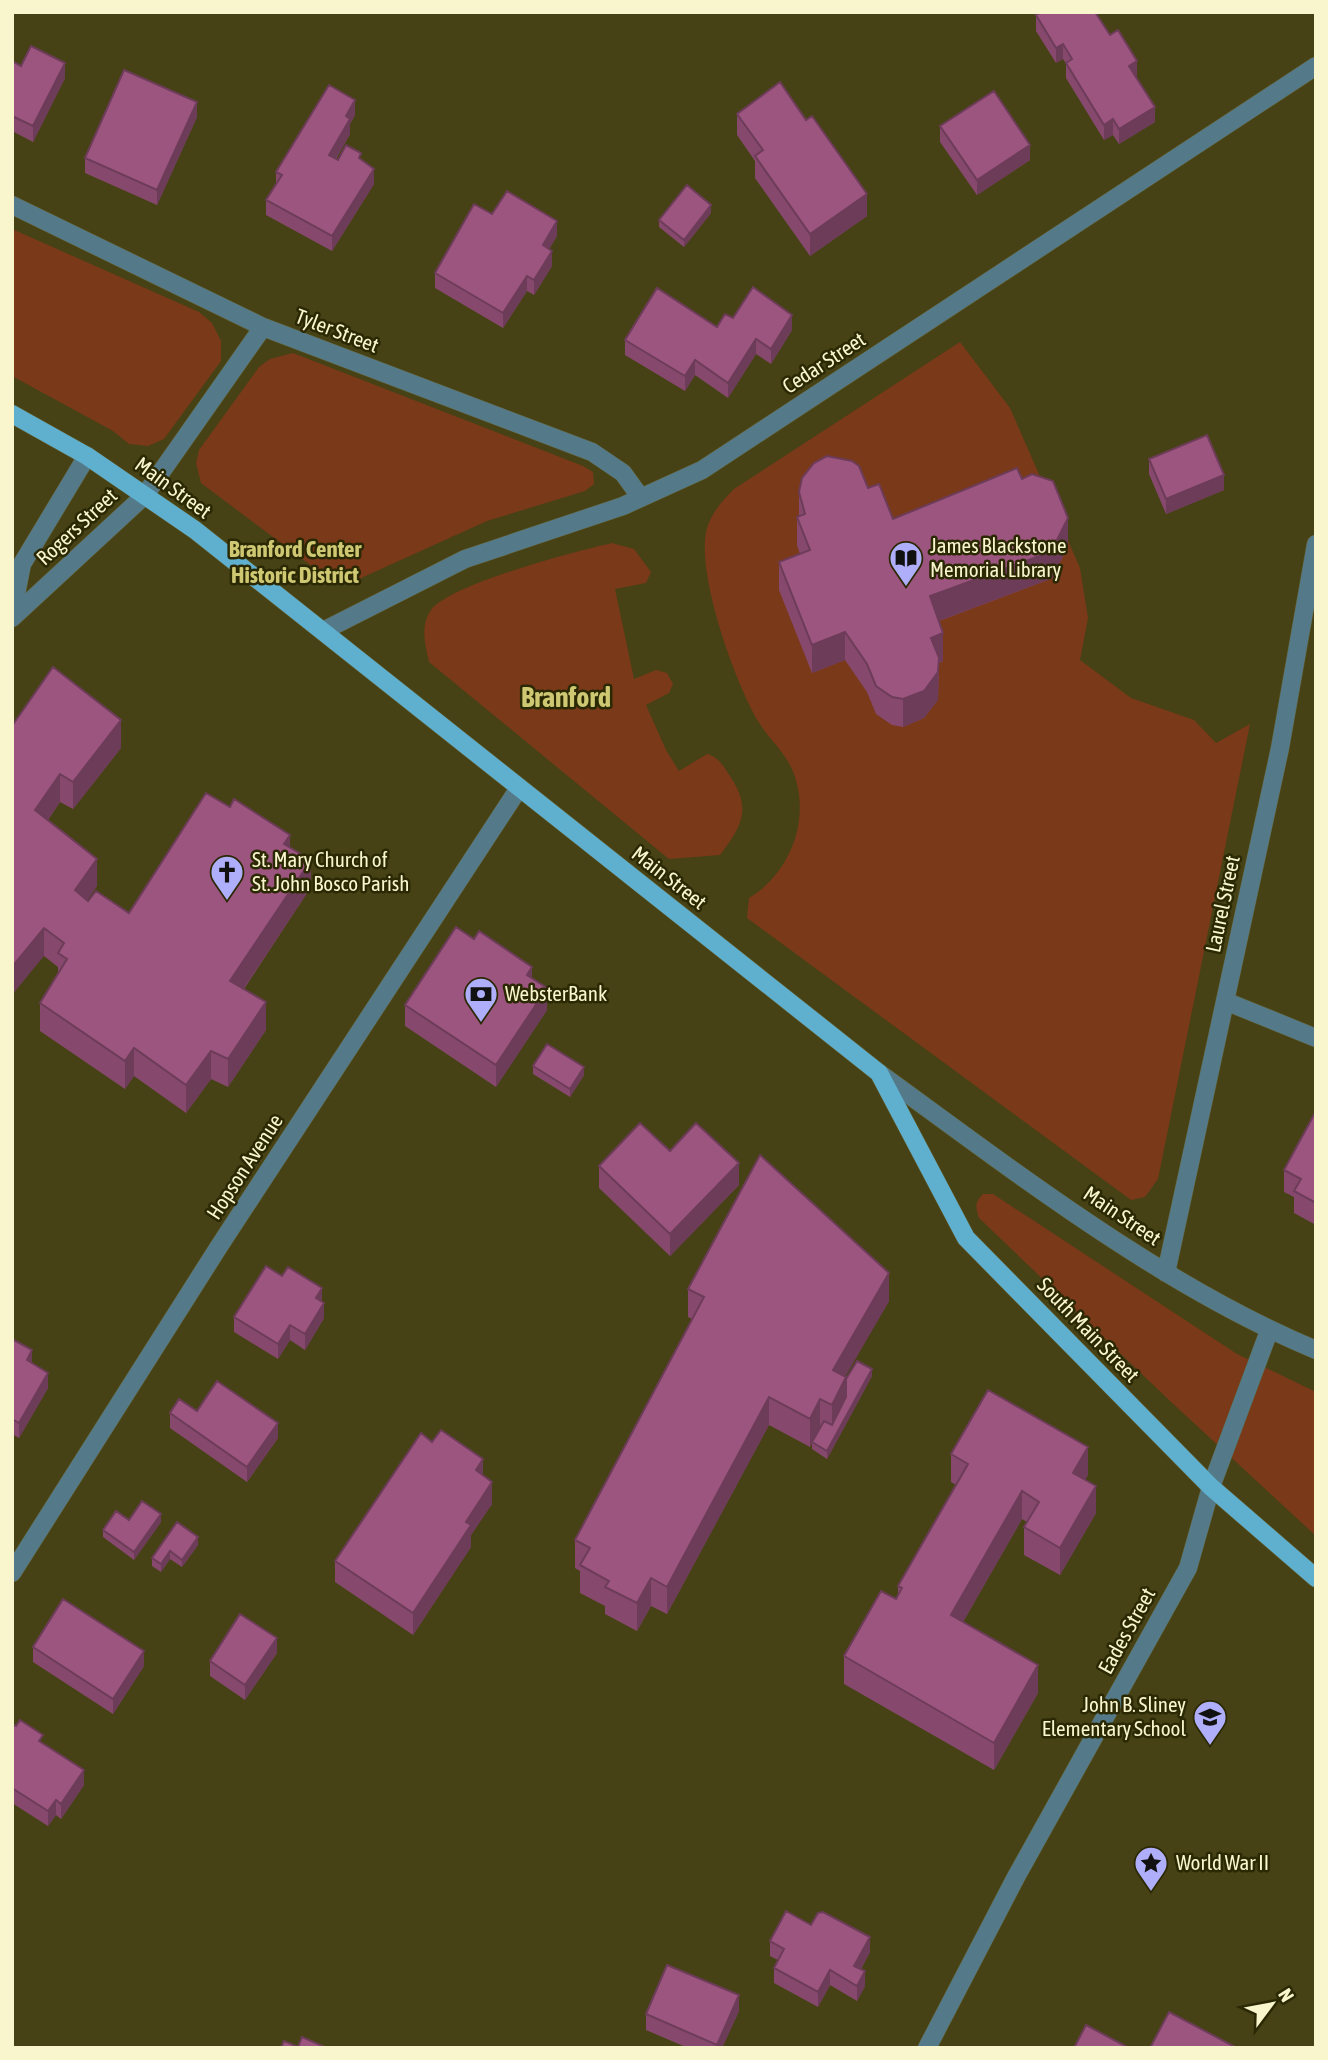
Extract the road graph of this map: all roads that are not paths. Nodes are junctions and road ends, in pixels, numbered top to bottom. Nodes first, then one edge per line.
1 (1316, 66) edge
2 (12, 205) edge
3 (263, 327) junction
4 (12, 414) edge
5 (87, 456) junction
6 (145, 495) junction
7 (640, 498) junction
8 (1316, 544) edge
9 (12, 616) edge
10 (323, 631) junction
11 (519, 788) junction
12 (1225, 1001) junction
13 (1316, 1038) edge
14 (879, 1073) junction
15 (1166, 1273) junction
16 (1269, 1331) junction
17 (1316, 1350) edge
18 (1210, 1488) junction
19 (12, 1573) edge
20 (1316, 1578) edge
21 (927, 2048) edge

1 - 7 street, Cedar Street
2 - 3 street, Tyler Street
3 - 6 street, Rogers Street
3 - 7 street, Tyler Street
4 - 5 main road, Main Street
5 - 6 main road, Main Street
5 - 9 street, Rogers Street
6 - 9 street, Rogers Street
6 - 10 main road, Main Street
7 - 10 street, Cedar Street
8 - 12 street, Laurel Street
10 - 11 main road, Main Street
11 - 14 main road, Main Street
11 - 19 street, Hopson Avenue
12 - 13 street
12 - 15 street, Laurel Street
14 - 15 street, Main Street
14 - 18 main road, South Main Street
15 - 16 street, Main Street
16 - 17 street, Main Street
16 - 18 street, Eades Street
18 - 20 main road, South Main Street
18 - 21 street, Eades Street

